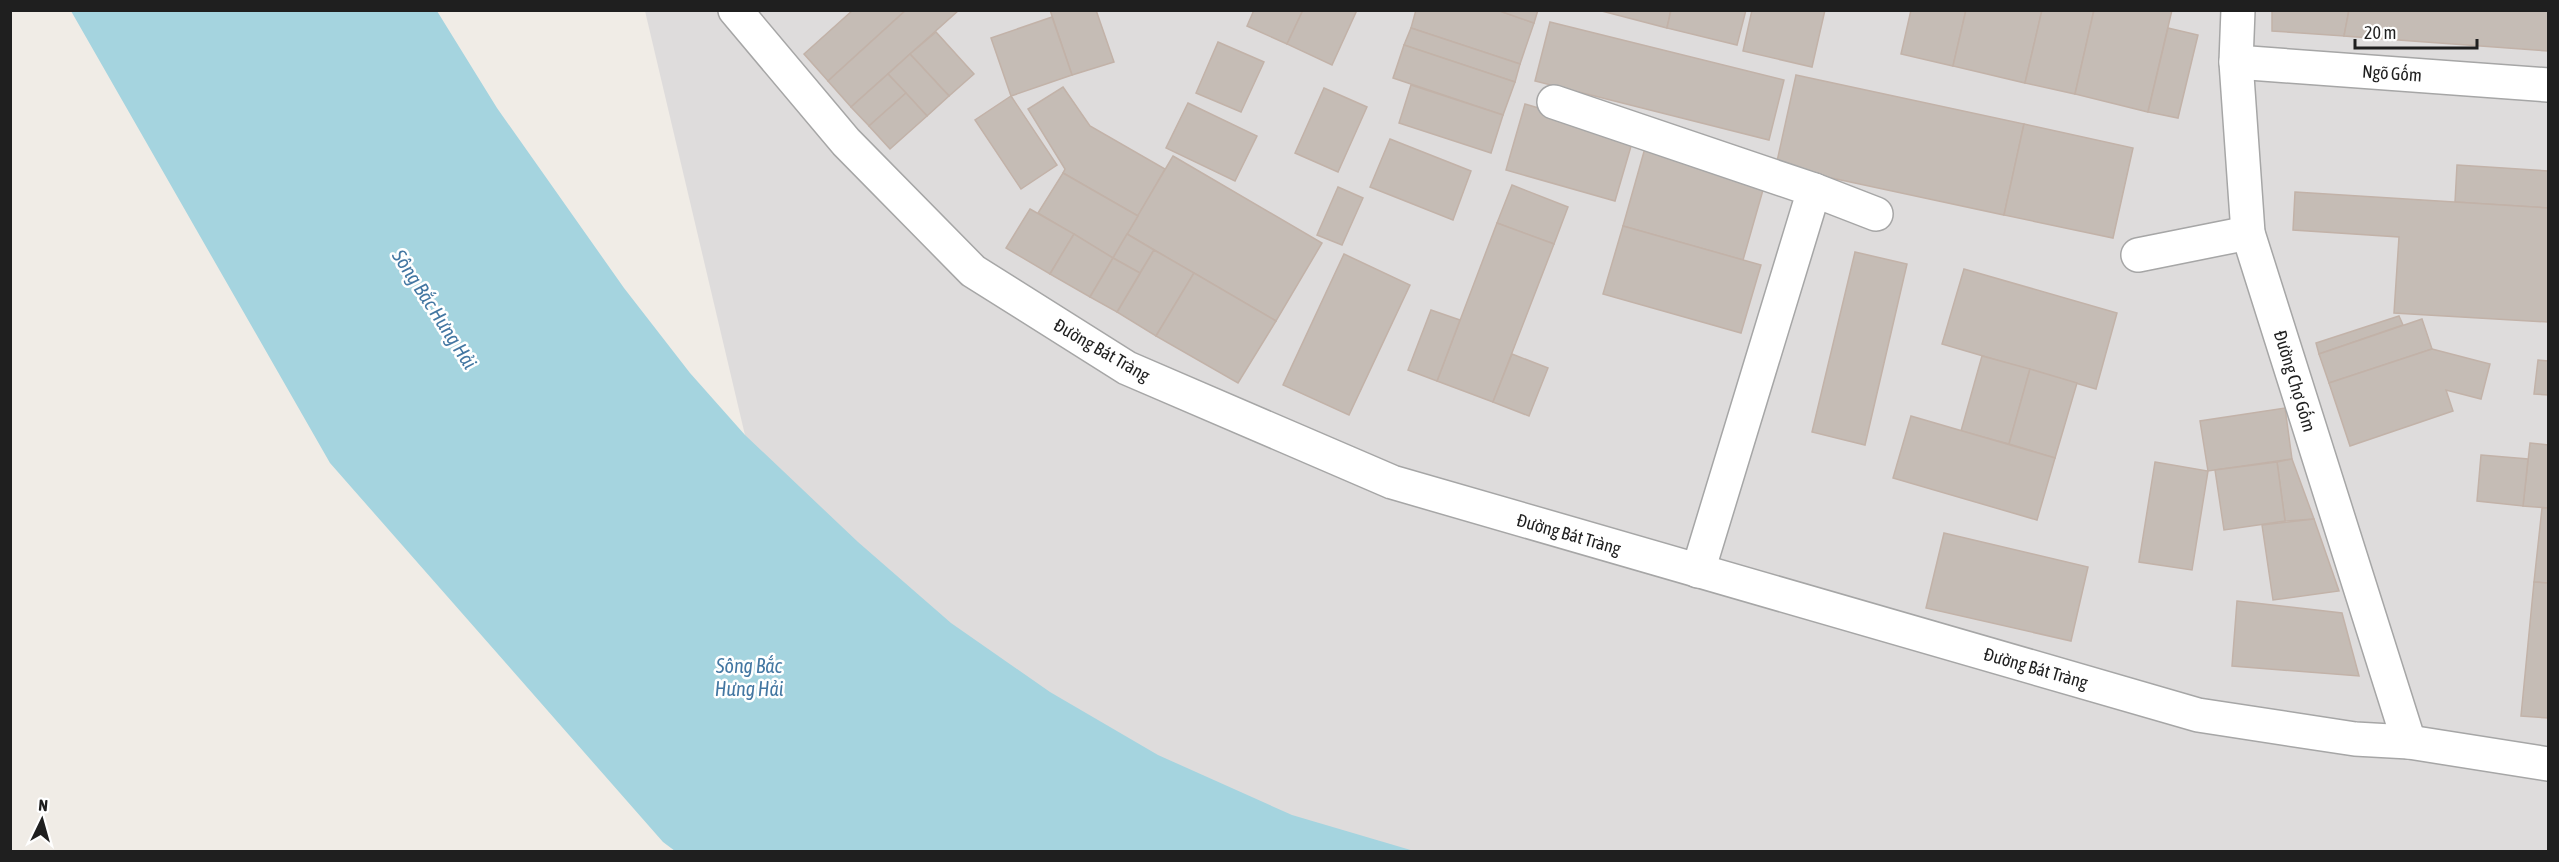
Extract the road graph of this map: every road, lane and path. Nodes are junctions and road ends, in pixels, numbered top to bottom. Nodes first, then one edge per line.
1 (735, 10) edge
2 (2238, 10) edge
3 (2236, 62) junction
4 (2548, 85) edge
5 (1554, 102) dead end
6 (1814, 190) junction
7 (1876, 214) dead end
8 (2248, 232) junction
9 (2138, 255) dead end
10 (1698, 571) junction
11 (2409, 742) junction
12 (2548, 765) edge

1 - 10 street, Đường Bát Tràng
2 - 3 street, Đường Chợ Gốm
3 - 4 street, Ngõ Gốm
3 - 8 street, Đường Chợ Gốm
5 - 6 street
6 - 7 street
6 - 10 street
8 - 9 street
8 - 11 street, Đường Chợ Gốm
10 - 11 street, Đường Bát Tràng
11 - 12 street, Đường Bát Tràng

